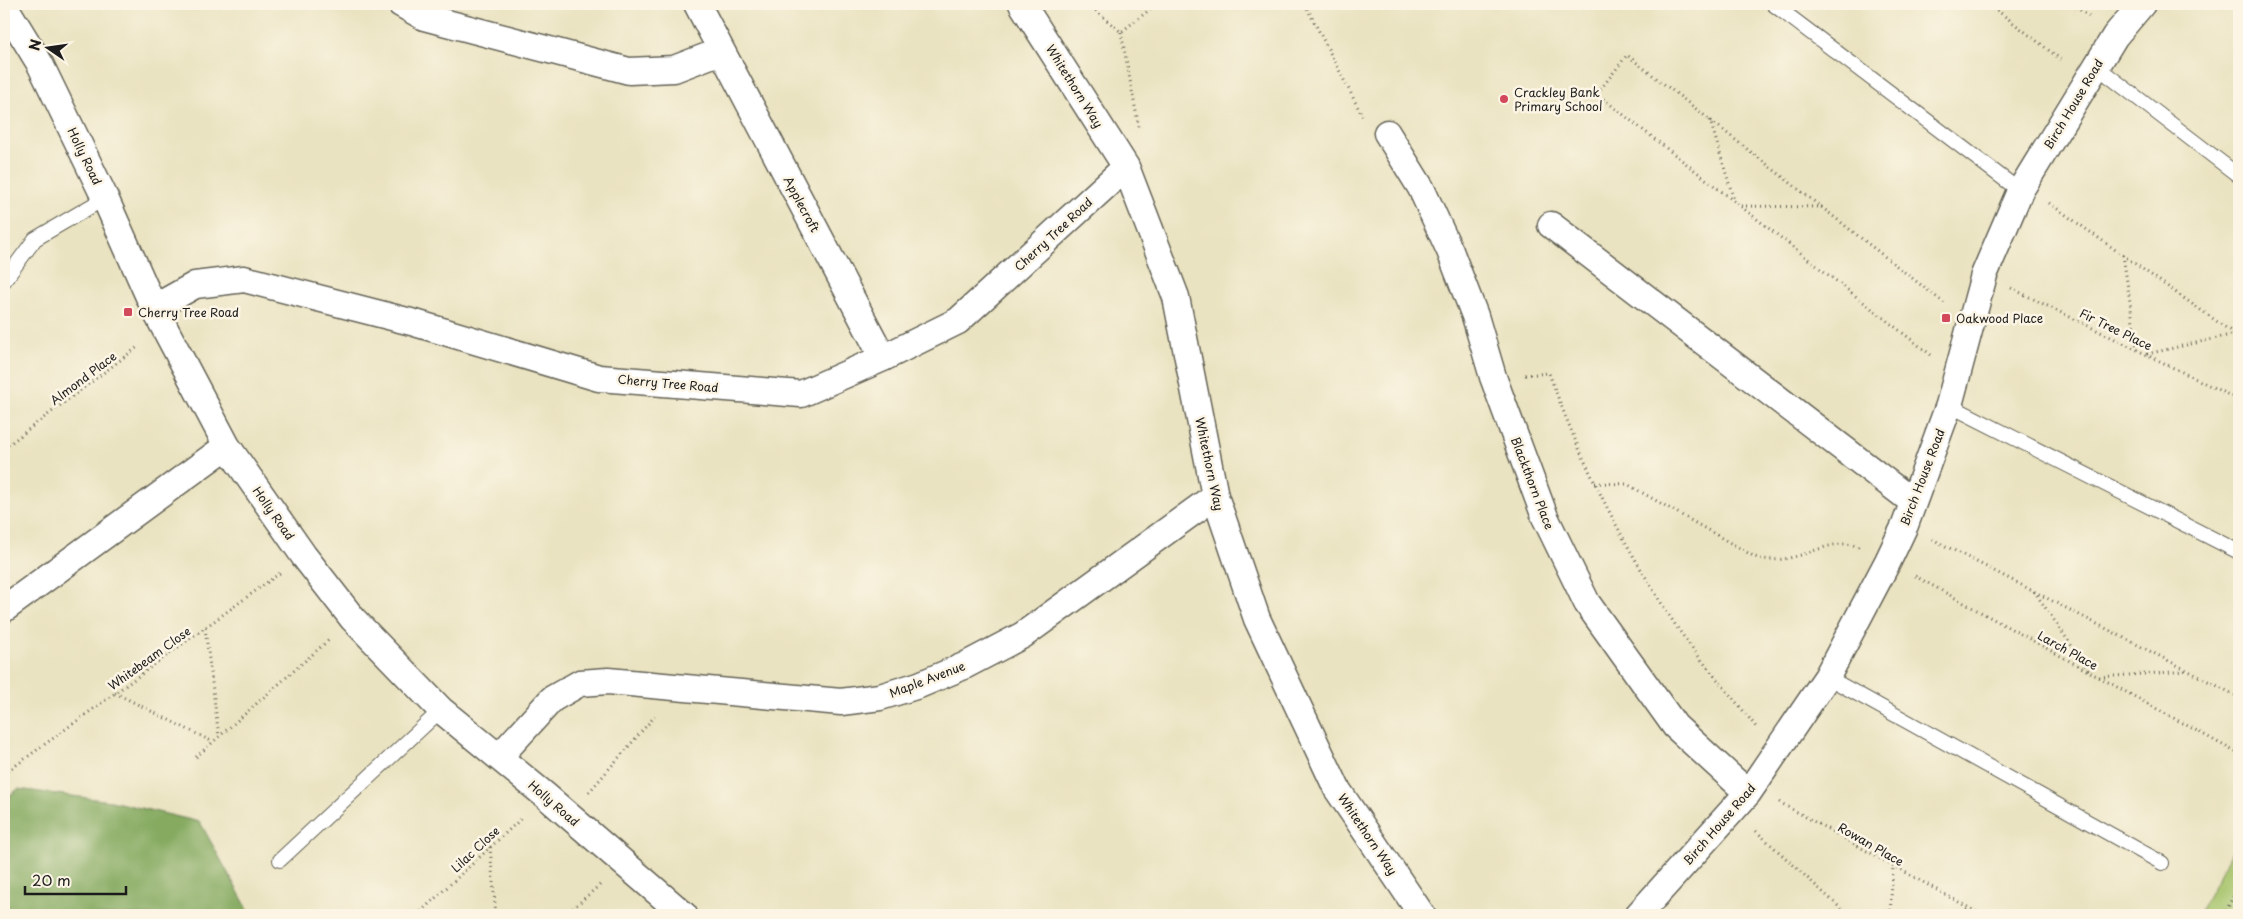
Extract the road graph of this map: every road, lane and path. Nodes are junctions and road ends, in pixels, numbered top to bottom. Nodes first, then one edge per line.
1 (401, 4) edge
2 (697, 4) edge
3 (1022, 4) edge
4 (1088, 4) edge
5 (1157, 4) edge
6 (1304, 4) edge
7 (1774, 4) edge
8 (1990, 4) edge
9 (2142, 4) edge
10 (4, 5) edge
11 (1121, 32) junction
12 (722, 50) junction
13 (2091, 73) junction
14 (1710, 120) junction
15 (1139, 130) dead end
16 (1387, 133) joint
17 (1126, 167) junction
18 (2239, 176) edge
19 (2022, 188) junction
20 (106, 198) junction
21 (1734, 201) junction
22 (1740, 206) junction
23 (1822, 207) junction
24 (1551, 225) dead end
25 (2123, 255) junction
26 (1984, 275) junction
27 (4, 282) edge
28 (154, 308) junction
29 (1970, 323) junction
30 (2235, 334) junction
31 (2239, 337) edge
32 (2137, 350) junction
33 (2146, 354) junction
34 (883, 358) junction
35 (1957, 375) junction
36 (1493, 377) junction
37 (2239, 400) edge
38 (1949, 405) junction
39 (227, 446) junction
40 (4, 448) edge
41 (1594, 483) junction
42 (1215, 496) junction
43 (1909, 513) junction
44 (2239, 552) edge
45 (304, 556) junction
46 (1888, 561) junction
47 (2034, 591) junction
48 (4, 609) edge
49 (353, 619) junction
50 (205, 628) junction
51 (2089, 671) junction
52 (2189, 671) junction
53 (1827, 677) junction
54 (2099, 677) junction
55 (679, 688) junction
56 (115, 693) junction
57 (2239, 697) edge
58 (441, 710) junction
59 (219, 738) junction
60 (213, 742) junction
61 (1777, 753) junction
62 (2239, 754) edge
63 (196, 757) dead end
64 (499, 757) junction
65 (4, 774) edge
66 (546, 796) junction
67 (1745, 797) junction
68 (569, 816) junction
69 (490, 847) junction
70 (280, 860) dead end
71 (624, 863) junction
72 (2162, 863) dead end
73 (1893, 867) junction
74 (2239, 885) edge
75 (1969, 908) junction
76 (1646, 913) edge
77 (417, 915) edge
78 (496, 915) edge
79 (566, 915) edge
80 (684, 915) edge
81 (1422, 915) edge
82 (1848, 915) edge
83 (1890, 915) edge
84 (1958, 915) edge
85 (1982, 915) edge
86 (2224, 915) edge

1 - 12 street
2 - 12 street, Applecroft
3 - 17 street, Whitethorn Way
4 - 11 path
5 - 11 path
6 - 16 path
7 - 19 lane
8 - 13 path
9 - 13 street, Birch House Road
10 - 20 street, Holly Road
11 - 15 path
12 - 34 street, Applecroft
13 - 18 lane
13 - 19 street, Birch House Road
14 - 21 path
14 - 21 path
14 - 23 path
16 - 36 street, Blackthorn Place
17 - 34 street, Cherry Tree Road
17 - 42 street, Whitethorn Way
19 - 25 path
19 - 26 street, Birch House Road
20 - 27 lane
20 - 28 street, Holly Road
21 - 22 path
22 - 23 path
22 - 35 path
23 - 29 path
24 - 43 street
25 - 30 path
25 - 32 path
26 - 29 street, Birch House Road
26 - 32 path, Fir Tree Place
28 - 34 street, Cherry Tree Road
28 - 39 street, Holly Road
28 - 40 path, Almond Place
29 - 35 street, Birch House Road
30 - 31 path
30 - 33 path
32 - 33 path, Fir Tree Place
33 - 37 path, Fir Tree Place
35 - 38 street, Birch House Road
36 - 41 path
36 - 67 street, Blackthorn Place
38 - 43 street, Birch House Road
38 - 44 lane
39 - 45 street, Holly Road
39 - 48 street
41 - 46 path, Larch Place
41 - 61 path
42 - 55 street, Maple Avenue
42 - 81 street, Whitethorn Way
43 - 46 street, Birch House Road
43 - 47 path
45 - 49 street, Holly Road
45 - 50 path, Whitebeam Close
46 - 51 path, Larch Place
46 - 53 street, Birch House Road
47 - 51 path
47 - 52 path
49 - 58 street, Holly Road
49 - 59 path
50 - 56 path, Whitebeam Close
50 - 59 path
51 - 54 path, Larch Place
52 - 54 path
52 - 57 path
53 - 61 street, Birch House Road
53 - 72 lane
54 - 62 path, Larch Place
55 - 64 street, Maple Avenue
55 - 68 path
56 - 60 path
56 - 65 path, Whitebeam Close
58 - 64 street, Holly Road
58 - 70 lane
59 - 60 path
60 - 63 path
61 - 67 street, Birch House Road
64 - 66 street, Holly Road
66 - 68 street, Holly Road
66 - 69 path, Lilac Close
67 - 73 path, Rowan Place
67 - 76 street, Birch House Road
67 - 82 path
68 - 71 street, Holly Road
69 - 77 path, Lilac Close
69 - 78 path
71 - 79 path
71 - 80 street, Holly Road
73 - 75 path, Rowan Place
73 - 83 path
74 - 86 path
75 - 84 path
75 - 85 path, Rowan Place

